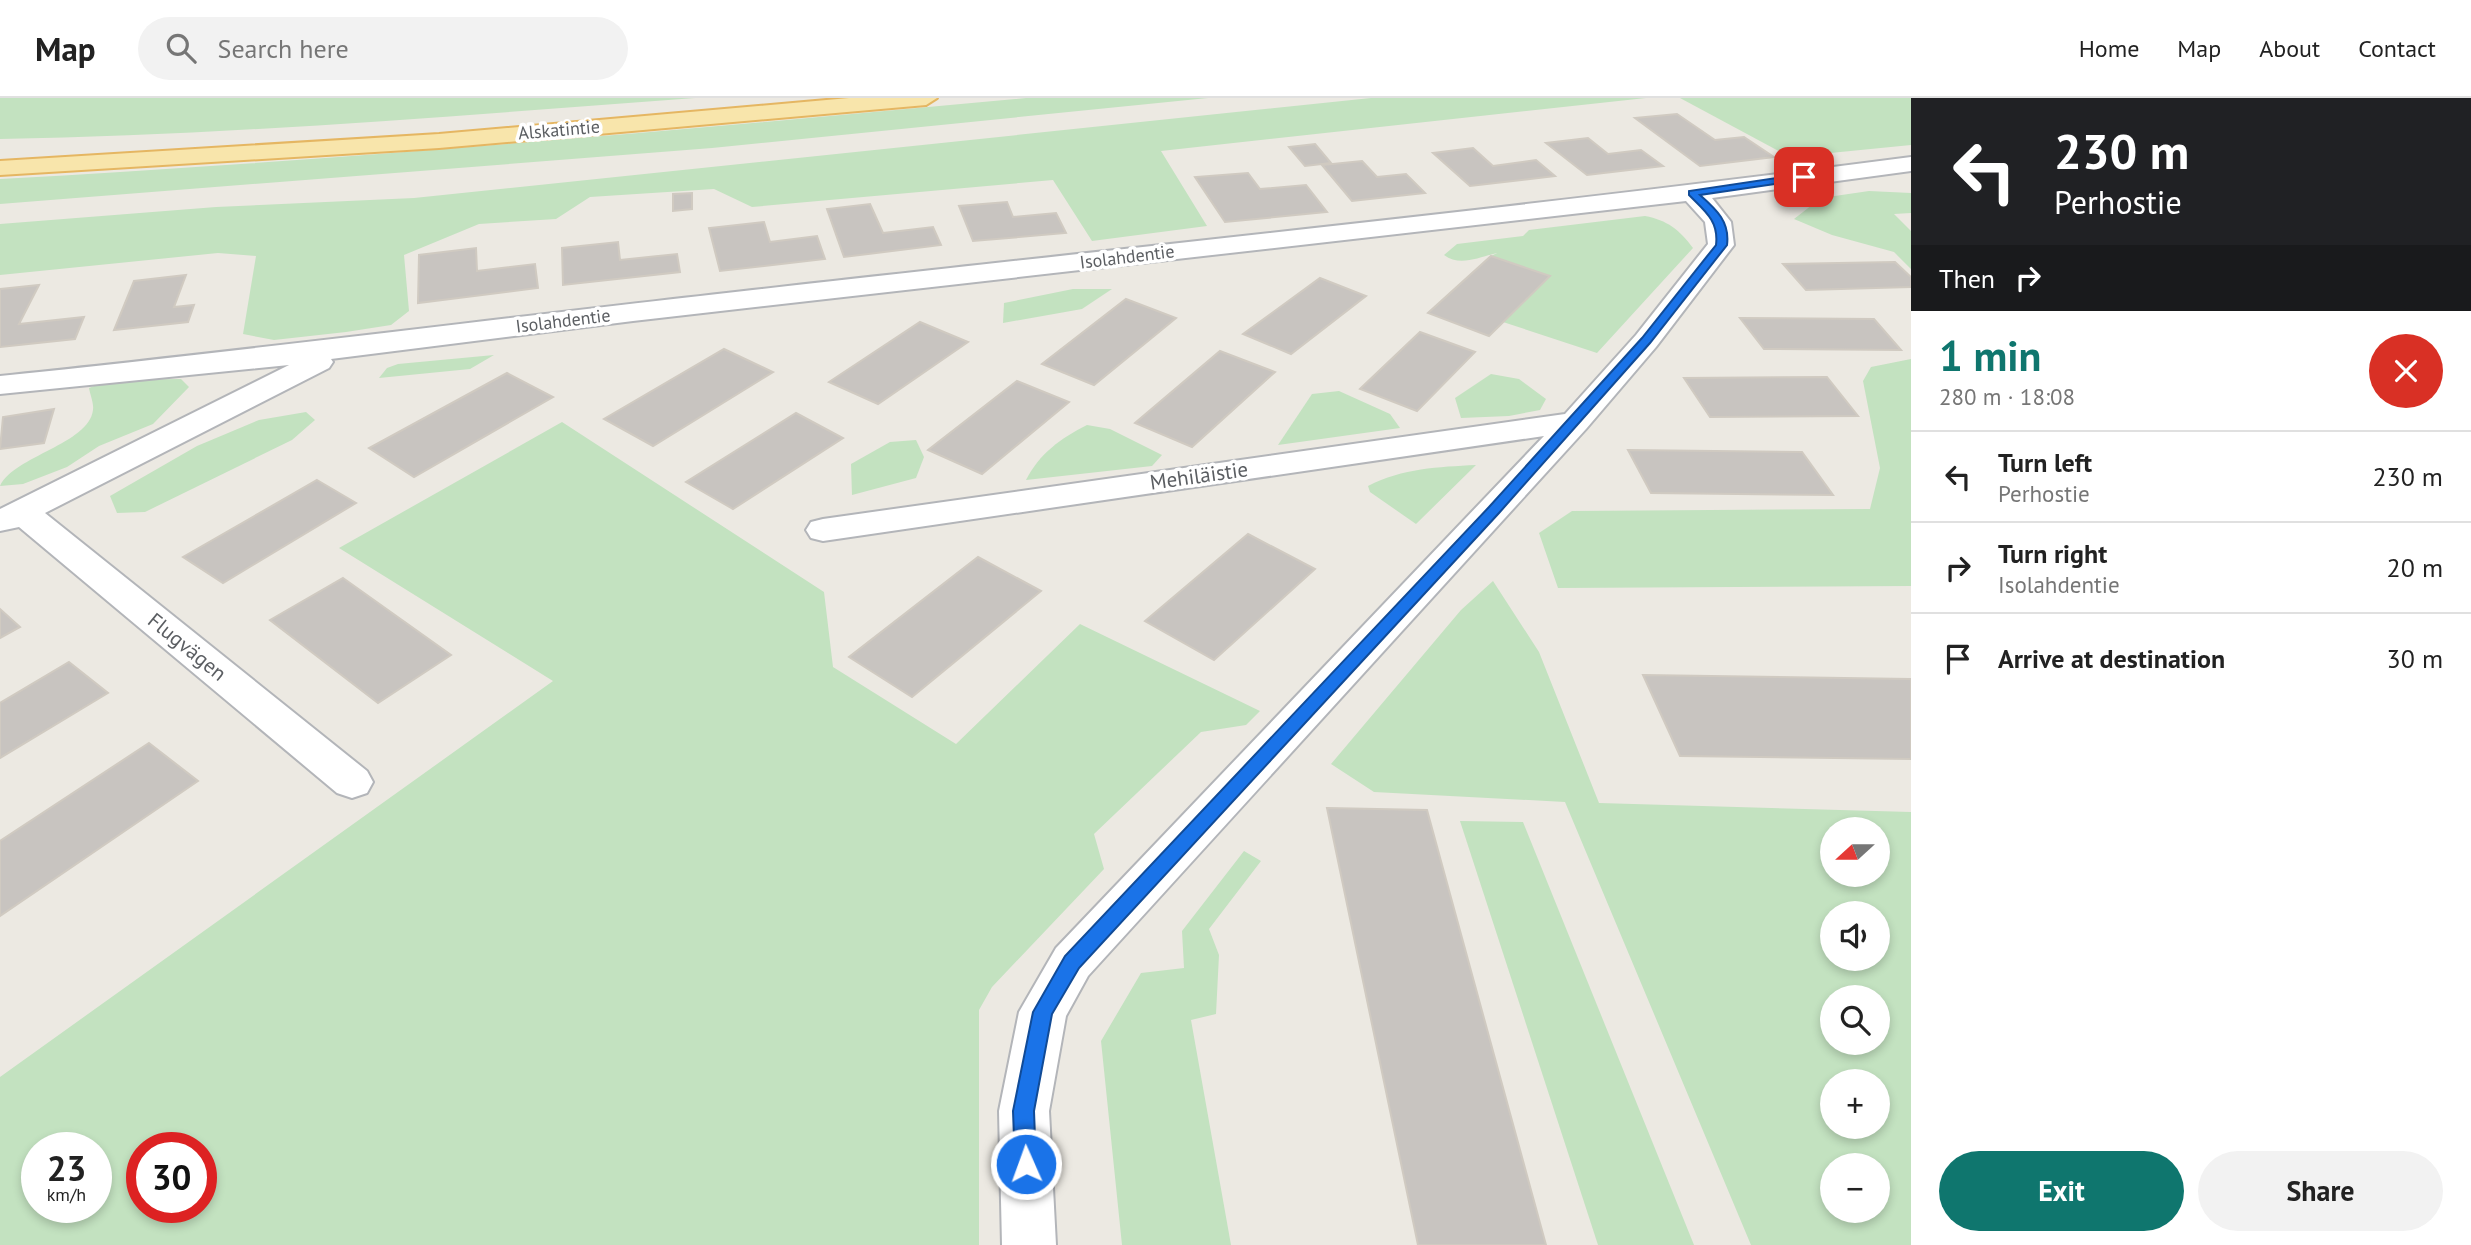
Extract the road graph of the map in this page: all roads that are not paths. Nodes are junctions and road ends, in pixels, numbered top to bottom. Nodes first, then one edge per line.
1 (926, 98) edge
2 (191, 154) junction
3 (0, 160) edge
4 (1911, 164) edge
5 (0, 168) edge
6 (1692, 193) junction
7 (342, 350) junction
8 (0, 385) edge
9 (1575, 422) junction
10 (11, 517) edge
11 (823, 530) dead end
12 (352, 782) dead end
13 (1029, 1245) edge

1 - 2 main road, Alskatintie
2 - 3 main road, Alskatintie
2 - 5 main road, Alskatintie
4 - 6 street, Isolahdentie
6 - 7 street, Isolahdentie
6 - 9 street
7 - 8 street, Isolahdentie
7 - 10 street, Isolahdentie
9 - 11 street, Mehiläistie
9 - 13 street
10 - 12 street, Flugvägen

